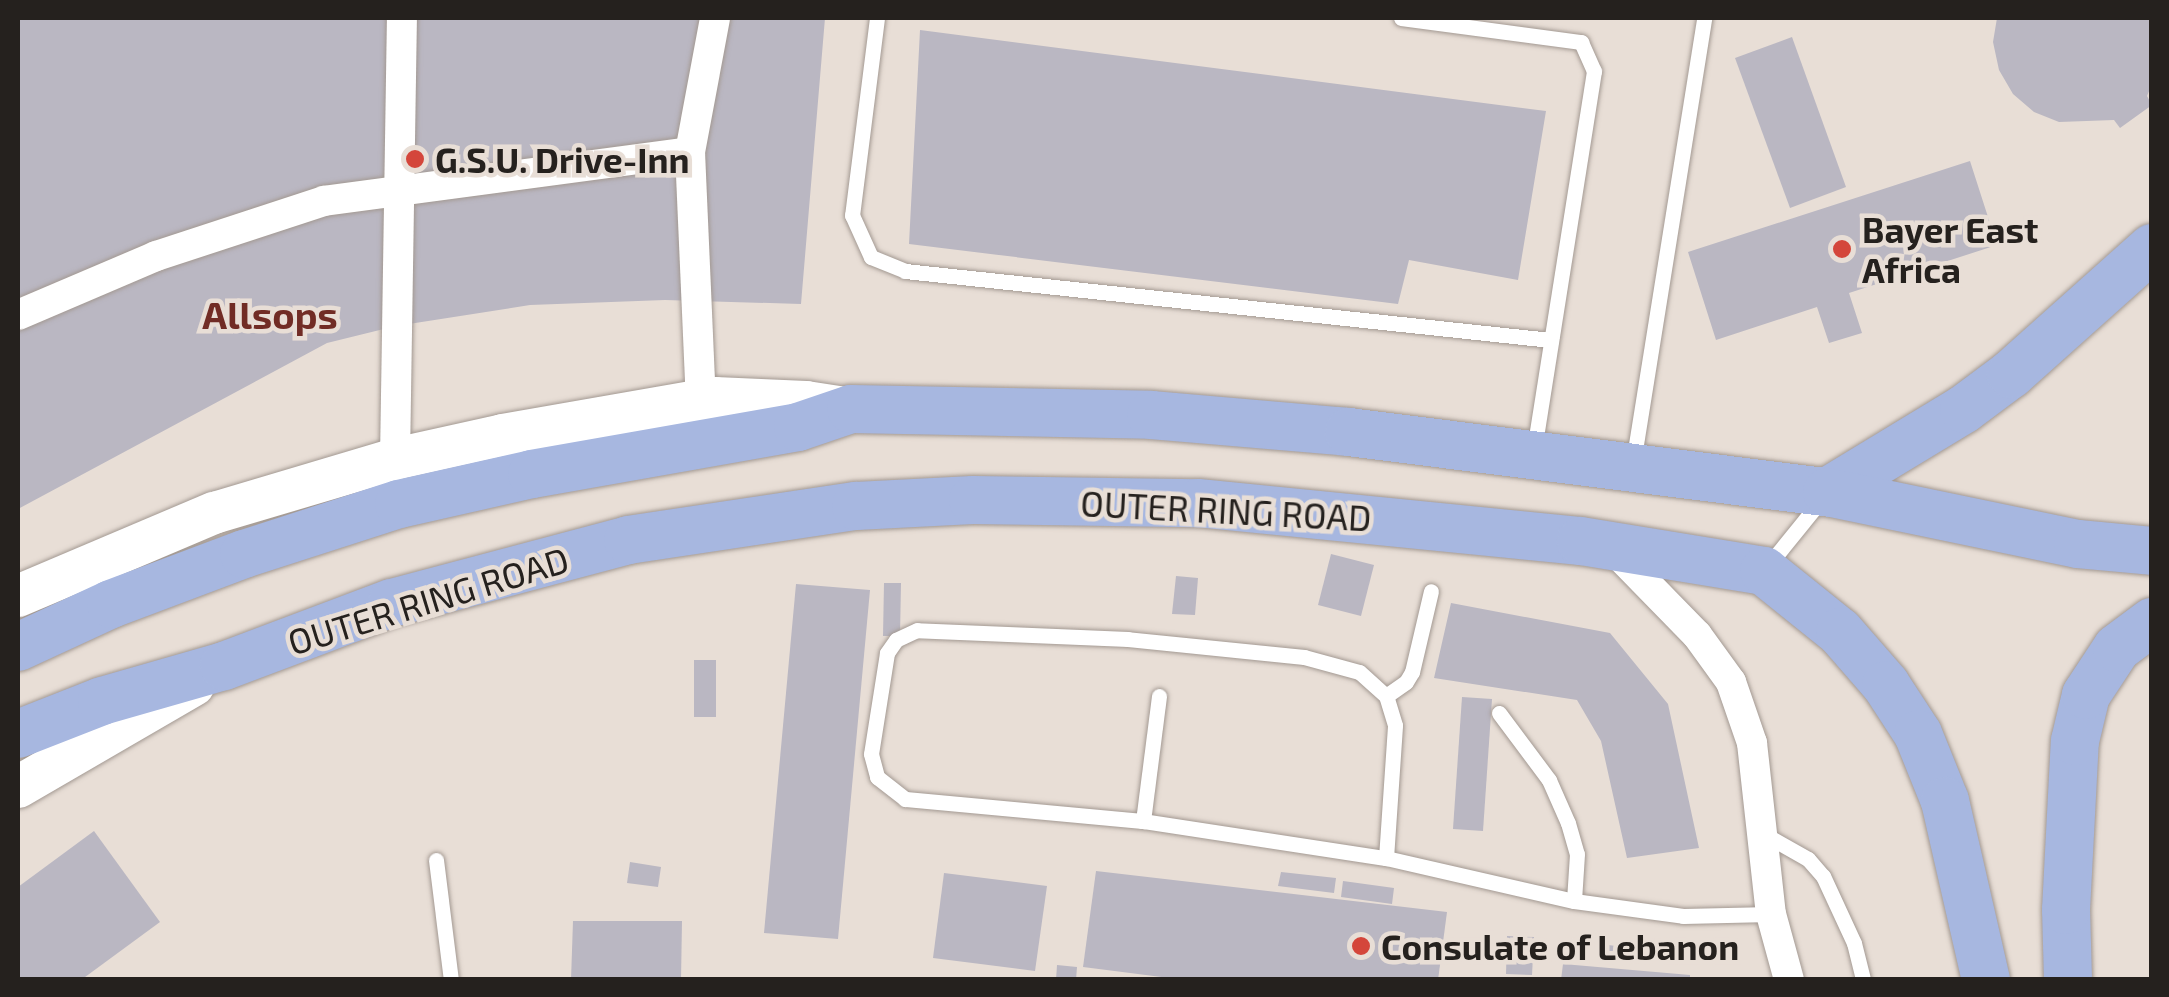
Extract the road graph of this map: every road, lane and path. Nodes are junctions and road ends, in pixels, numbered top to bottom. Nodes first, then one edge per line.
1 (402, 18) edge
2 (715, 18) edge
3 (877, 18) edge
4 (1402, 18) edge
5 (1704, 18) edge
6 (690, 152) junction
7 (396, 188) junction
8 (2152, 248) edge
9 (18, 315) edge
10 (1551, 340) junction
11 (702, 400) junction
12 (851, 410) junction
13 (1533, 453) junction
14 (396, 459) junction
15 (1633, 465) junction
16 (1827, 492) junction
17 (1611, 546) junction
18 (2152, 551) edge
19 (1764, 571) junction
20 (1430, 590) dead end
21 (18, 596) edge
22 (2152, 622) edge
23 (18, 647) edge
24 (224, 666) junction
25 (1159, 696) dead end
26 (1386, 696) junction
27 (1499, 712) dead end
28 (18, 734) edge
29 (18, 787) edge
30 (1143, 821) junction
31 (1759, 831) junction
32 (1386, 858) junction
33 (436, 860) dead end
34 (1574, 901) junction
35 (1771, 914) junction
36 (452, 980) edge
37 (1788, 980) edge
38 (1864, 980) edge
39 (1986, 980) edge
40 (2068, 980) edge

1 - 7 street
2 - 6 street
3 - 10 lane
4 - 10 lane
5 - 15 lane
6 - 7 street
6 - 11 street
7 - 9 street
7 - 14 street
8 - 16 main road
10 - 13 lane
11 - 12 main road
11 - 14 main road
12 - 13 main road
12 - 23 main road
13 - 15 main road
14 - 21 main road
15 - 16 main road
16 - 18 main road
16 - 19 lane
17 - 19 main road, OUTER RING ROAD
17 - 24 main road, OUTER RING ROAD
17 - 31 street
19 - 39 main road, OUTER RING ROAD
20 - 26 lane
22 - 40 main road
24 - 28 main road, OUTER RING ROAD
24 - 29 main road, OUTER RING ROAD
25 - 30 lane
26 - 30 lane
26 - 32 lane
27 - 34 lane
30 - 32 lane
31 - 35 street
31 - 38 lane
32 - 34 lane
33 - 36 lane
34 - 35 lane
35 - 37 street

